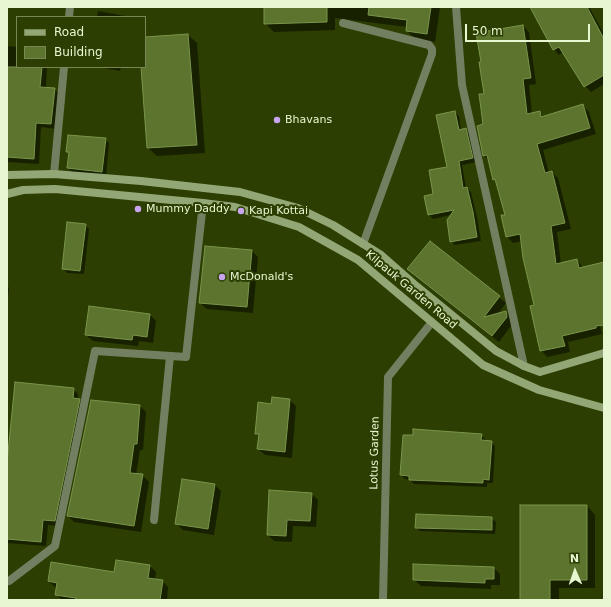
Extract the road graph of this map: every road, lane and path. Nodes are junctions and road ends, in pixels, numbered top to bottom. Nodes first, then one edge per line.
1 (456, 7) edge
2 (343, 23) dead end
3 (64, 68) edge
4 (54, 174) junction
5 (7, 175) edge
6 (7, 194) edge
7 (203, 203) junction
8 (363, 244) junction
9 (432, 322) junction
10 (604, 353) edge
11 (170, 356) junction
12 (524, 366) junction
13 (604, 408) edge
14 (154, 520) dead end
15 (9, 581) dead end
16 (383, 600) edge

1 - 12 street
2 - 8 street
3 - 4 street
4 - 5 main road
4 - 8 main road
6 - 7 main road, Kilpauk Garden Road
7 - 9 main road, Kilpauk Garden Road
7 - 11 street
8 - 12 main road
9 - 13 main road, Kilpauk Garden Road
9 - 16 street, Lotus Garden
10 - 12 main road
11 - 14 street
11 - 15 street

